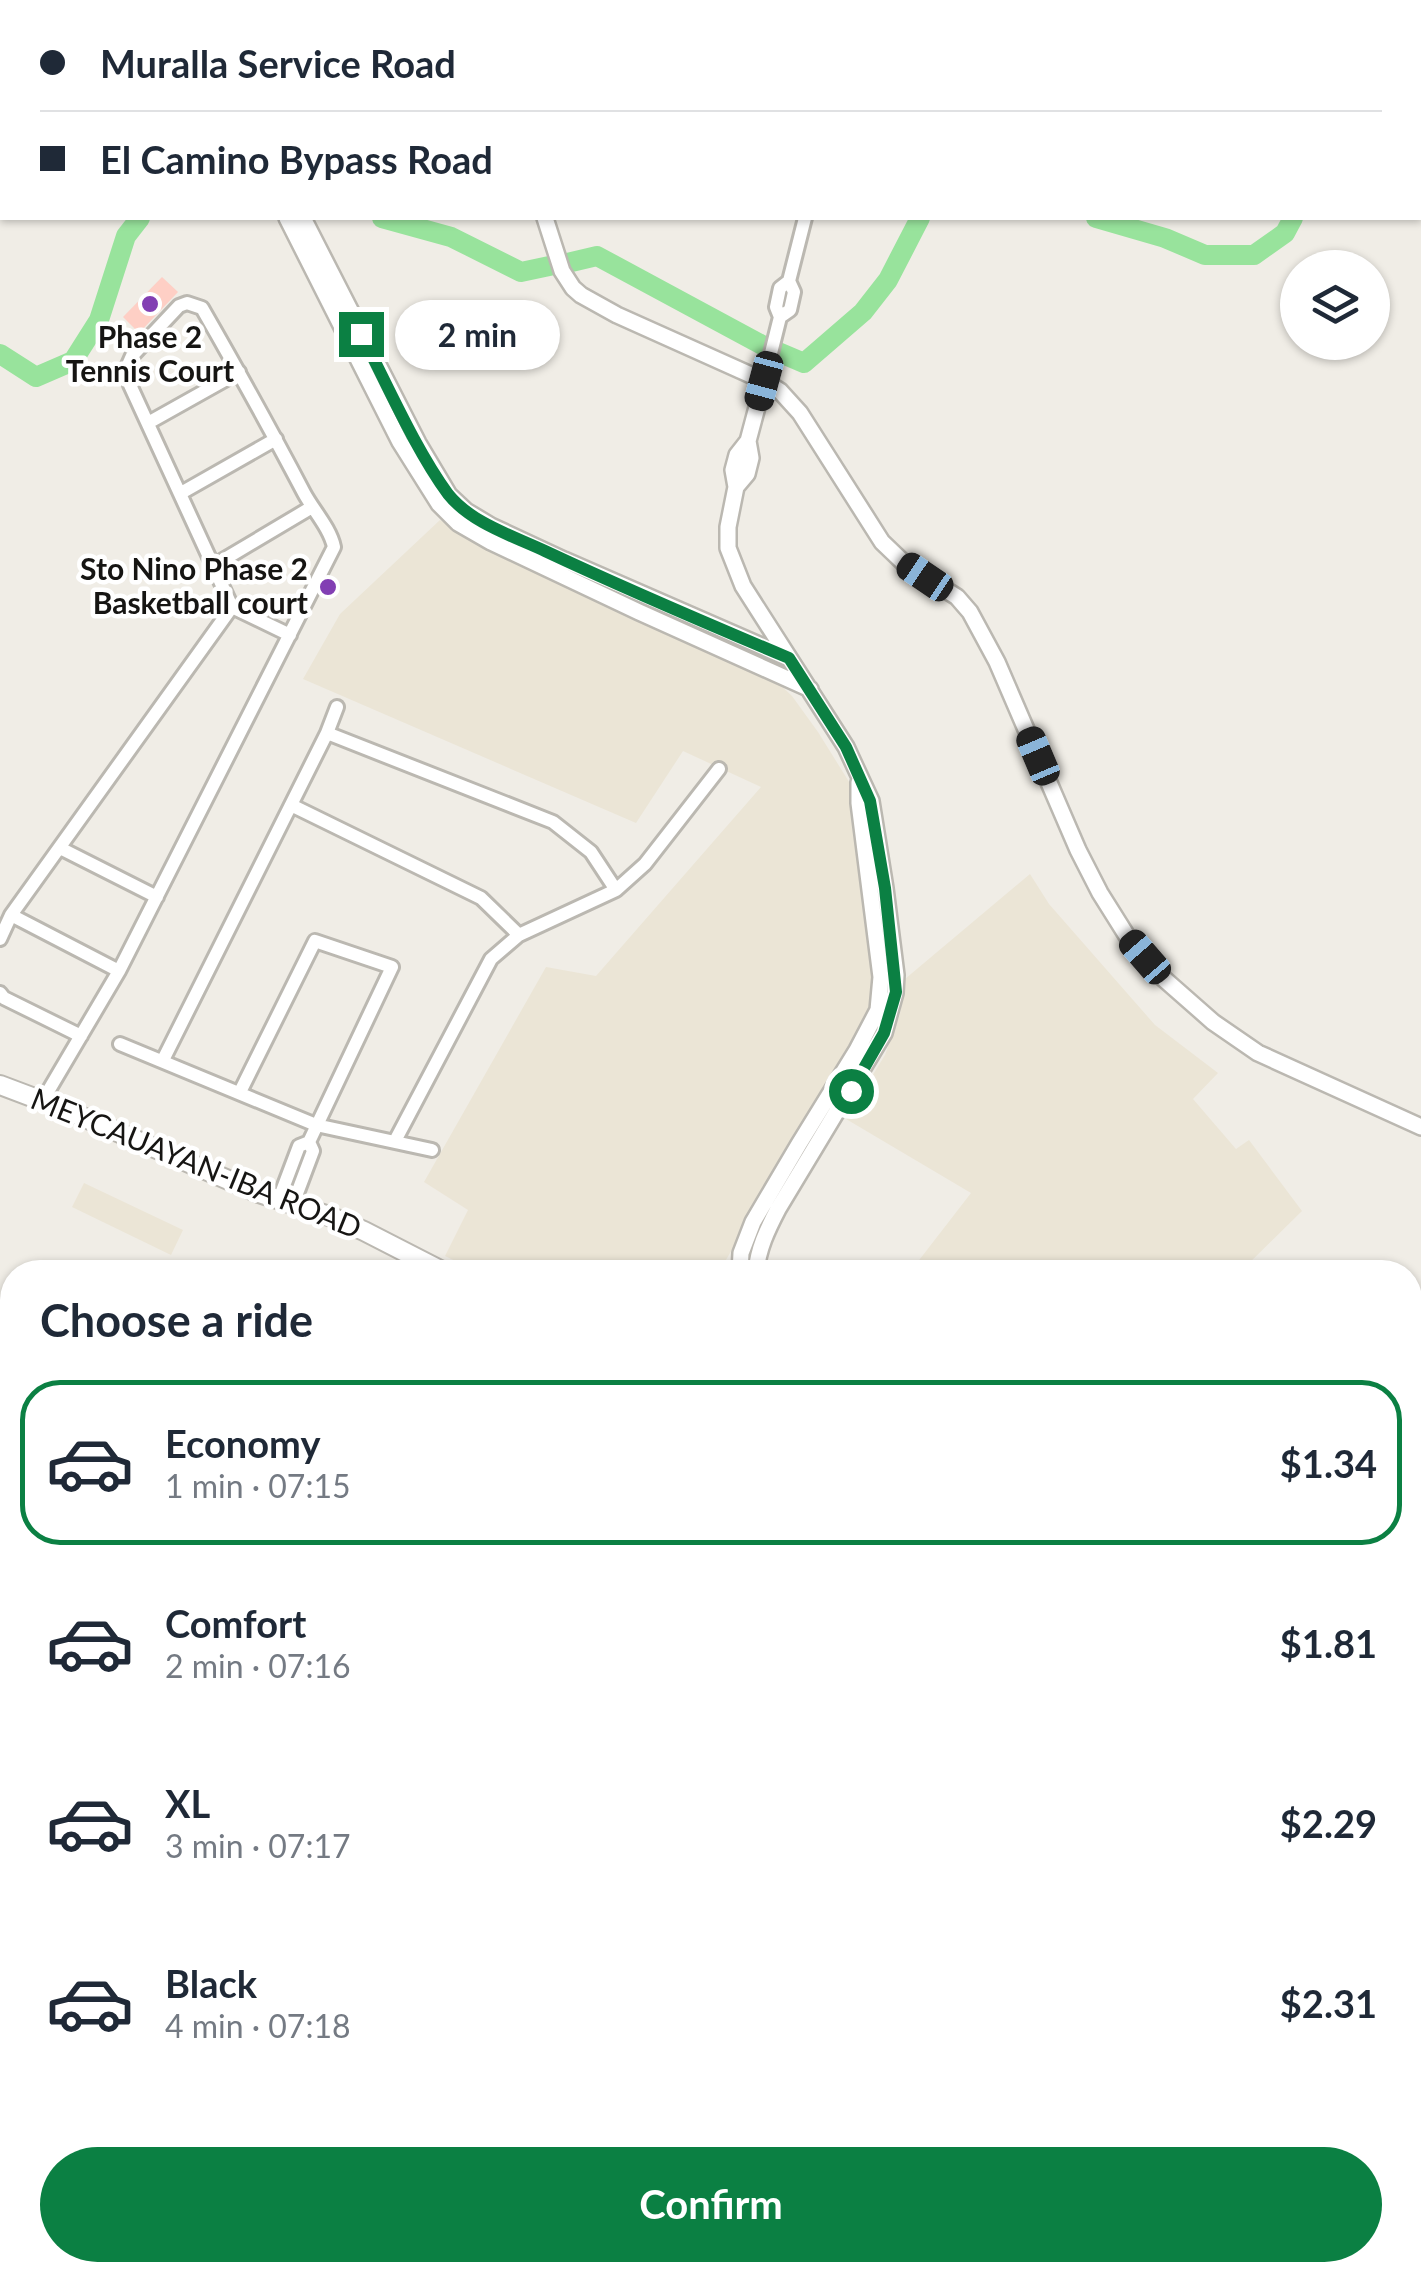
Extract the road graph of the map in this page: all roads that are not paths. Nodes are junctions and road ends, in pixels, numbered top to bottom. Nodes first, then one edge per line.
1 (287, 220) edge
2 (303, 220) edge
3 (546, 220) edge
4 (805, 220) edge
5 (239, 372) junction
6 (764, 381) junction
7 (148, 423) junction
8 (276, 439) junction
9 (180, 493) junction
10 (312, 507) junction
11 (462, 517) junction
12 (213, 566) junction
13 (561, 567) junction
14 (232, 607) junction
15 (767, 624) junction
16 (728, 632) junction
17 (290, 636) junction
18 (747, 640) junction
19 (721, 649) junction
20 (789, 658) junction
21 (810, 689) junction
22 (336, 707) dead end
23 (327, 733) junction
24 (719, 770) dead end
25 (859, 778) junction
26 (291, 805) junction
27 (60, 848) junction
28 (616, 890) junction
29 (157, 898) junction
30 (11, 915) junction
31 (519, 935) junction
32 (0, 939) edge
33 (119, 971) junction
34 (0, 992) edge
35 (81, 1036) junction
36 (120, 1044) dead end
37 (163, 1060) junction
38 (0, 1085) edge
39 (240, 1092) junction
40 (43, 1100) junction
41 (316, 1125) junction
42 (1421, 1127) edge
43 (395, 1140) junction
44 (432, 1150) dead end
45 (286, 1202) junction
46 (421, 1260) edge
47 (741, 1260) edge
48 (757, 1260) edge

1 - 11 street
2 - 11 street
3 - 6 street
4 - 6 street
5 - 7 street
5 - 7 street
5 - 8 street
6 - 15 street
6 - 42 street
7 - 9 street
8 - 9 street
8 - 10 street
9 - 12 street
10 - 12 street
10 - 17 street
11 - 13 street
12 - 14 street
13 - 16 street
13 - 19 street
14 - 17 street
14 - 27 street
15 - 18 street
15 - 20 street
16 - 18 street
16 - 19 street
17 - 29 street
18 - 20 street
19 - 21 street
20 - 21 street
21 - 25 street
22 - 23 street
23 - 26 street
23 - 28 street
24 - 28 street
25 - 47 street
25 - 48 street
26 - 31 street
26 - 37 street
27 - 29 street
27 - 30 street
28 - 31 street
29 - 33 street
30 - 32 street
30 - 33 street
31 - 43 street
33 - 35 street
34 - 35 street
35 - 40 street
36 - 37 street
37 - 39 street
38 - 40 main road, MEYCAUAYAN-IBA ROAD
39 - 41 street
39 - 41 street
40 - 45 main road, MEYCAUAYAN-IBA ROAD
41 - 43 street
41 - 45 street
43 - 44 street
45 - 46 main road, MEYCAUAYAN-IBA ROAD

